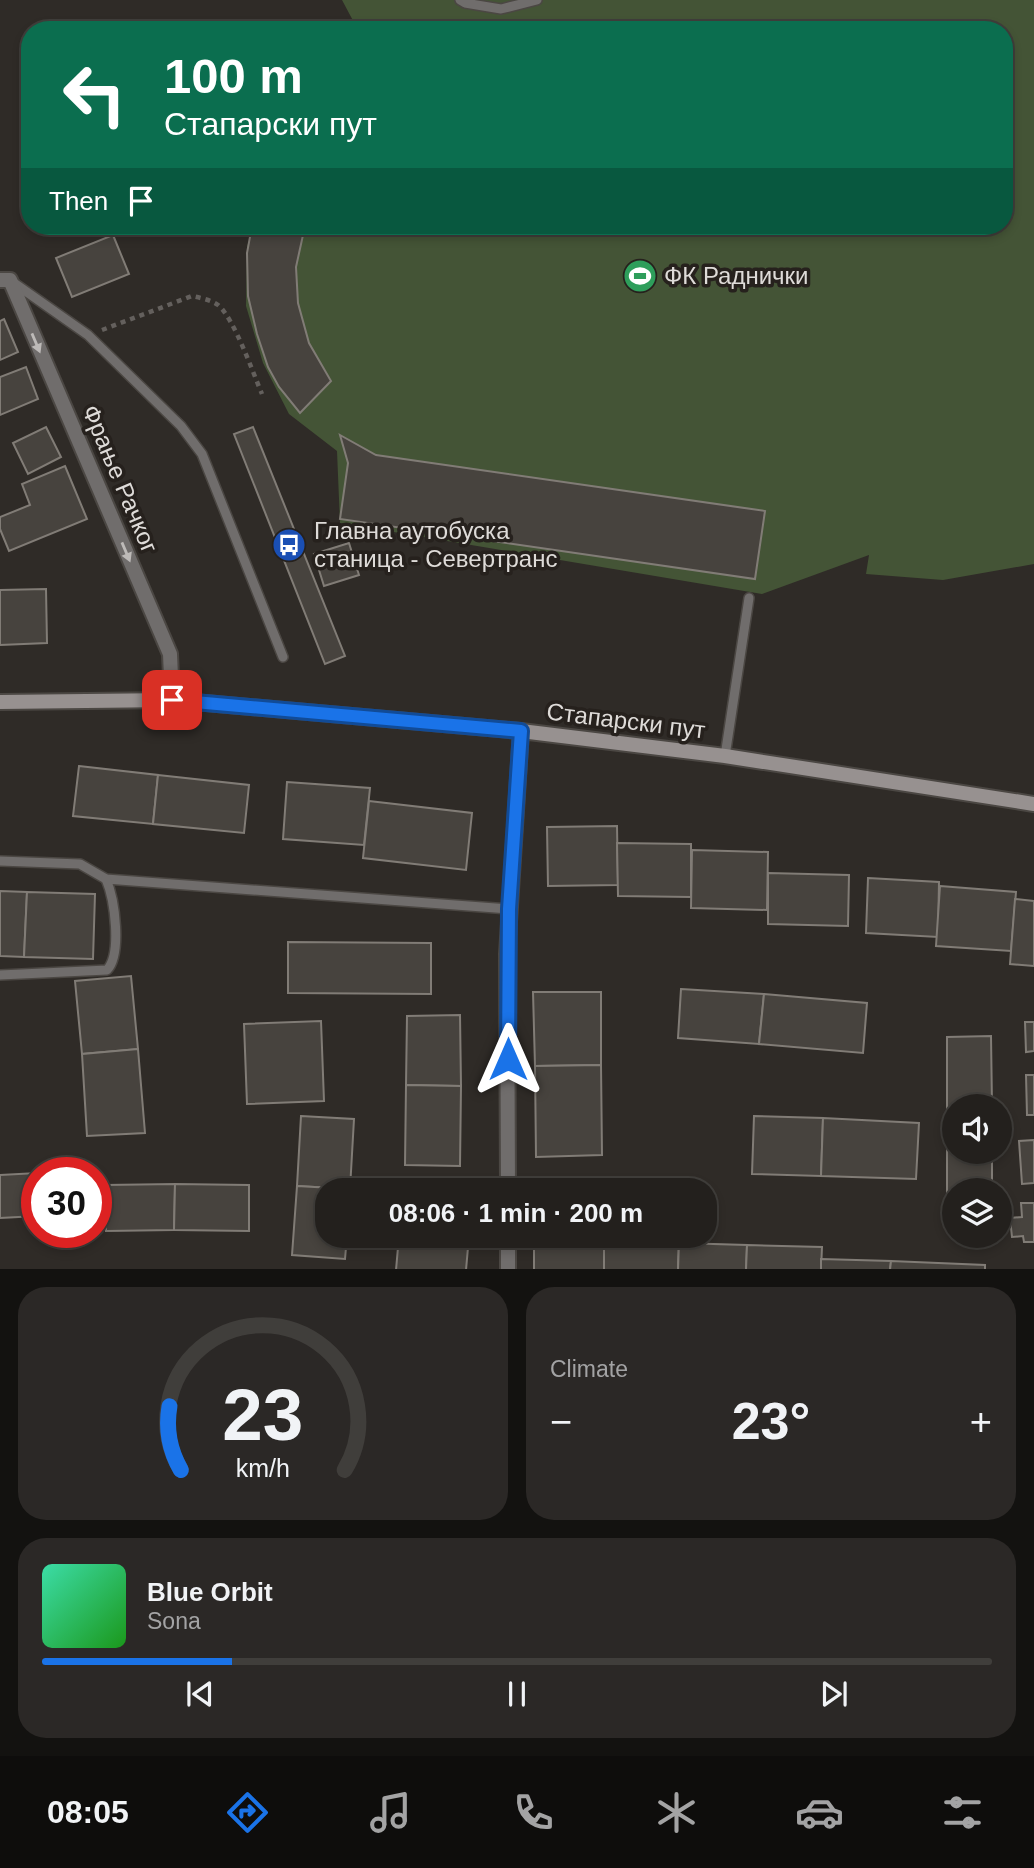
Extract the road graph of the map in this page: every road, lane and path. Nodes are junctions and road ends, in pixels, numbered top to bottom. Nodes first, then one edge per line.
1 (460, 0) edge
2 (537, 0) edge
3 (5, 280) edge
4 (88, 335) junction
5 (262, 394) dead end
6 (749, 598) dead end
7 (283, 657) dead end
8 (172, 700) junction
9 (0, 702) edge
10 (521, 731) junction
11 (725, 756) junction
12 (1034, 804) edge
13 (0, 861) edge
14 (106, 880) junction
15 (509, 909) junction
16 (0, 975) edge
17 (508, 1178) edge
18 (508, 1248) edge
19 (508, 1269) edge

1 - 2 lane
3 - 4 lane
3 -> 8 street, Фрање Рачког
4 - 5 path
4 - 7 lane
6 - 11 lane
8 - 9 main road, Стапарски пут
8 - 10 main road, Стапарски пут
10 - 11 main road, Стапарски пут
10 - 15 street
11 - 12 main road, Стапарски пут
13 - 14 lane
14 - 15 lane
14 - 16 lane
15 - 17 street
18 - 19 street

